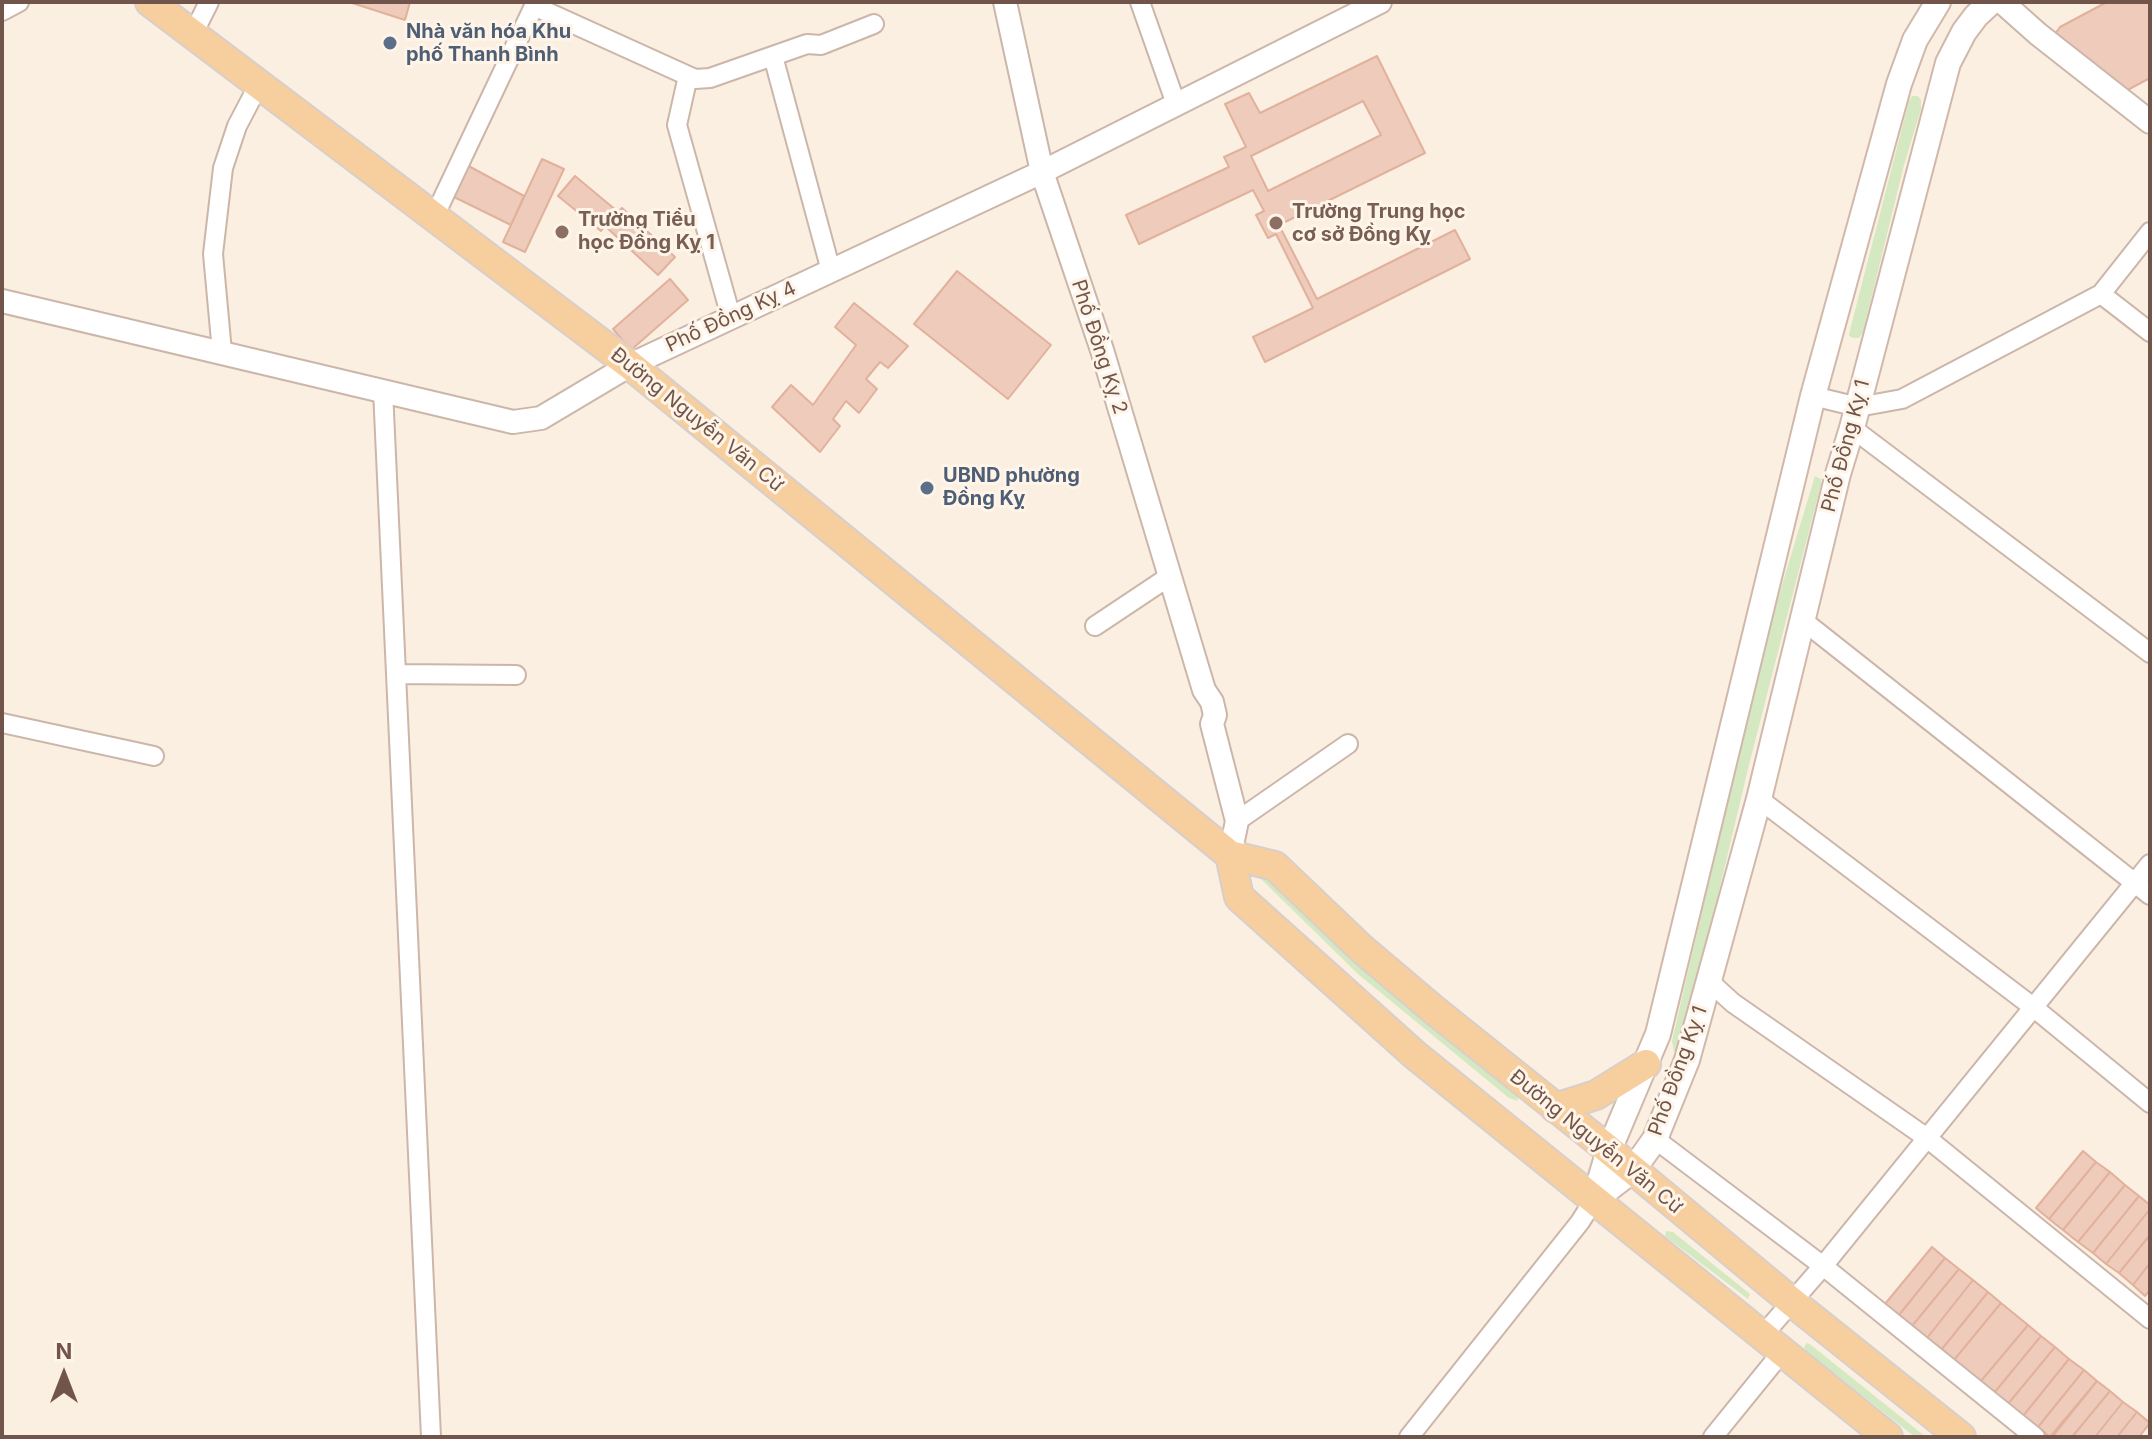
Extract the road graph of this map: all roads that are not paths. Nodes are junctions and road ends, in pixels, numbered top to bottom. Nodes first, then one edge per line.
1 (19, 2) edge
2 (150, 2) edge
3 (209, 2) edge
4 (1005, 2) edge
5 (1140, 2) edge
6 (1380, 2) edge
7 (1938, 2) edge
8 (1991, 2) edge
9 (2002, 2) edge
10 (535, 4) edge
11 (2, 11) edge
12 (874, 24) dead end
13 (193, 34) junction
14 (773, 56) junction
15 (688, 76) junction
16 (259, 84) junction
17 (1176, 104) junction
18 (2150, 122) edge
19 (1042, 172) junction
20 (434, 217) junction
21 (2150, 232) edge
22 (831, 271) junction
23 (2101, 294) junction
24 (2, 301) edge
25 (731, 317) junction
26 (2150, 332) edge
27 (222, 352) junction
28 (630, 365) junction
29 (383, 390) junction
30 (1813, 396) junction
31 (1855, 417) junction
32 (1170, 576) junction
33 (1801, 619) junction
34 (1095, 626) dead end
35 (2150, 653) edge
36 (396, 674) junction
37 (516, 675) dead end
38 (2, 723) edge
39 (1348, 744) dead end
40 (154, 756) dead end
41 (1759, 799) junction
42 (1237, 821) junction
43 (1230, 855) junction
44 (2150, 864) edge
45 (2135, 883) junction
46 (2150, 895) edge
47 (1710, 982) junction
48 (2033, 1007) junction
49 (1646, 1064) junction
50 (2150, 1103) edge
51 (1555, 1108) junction
52 (1927, 1138) junction
53 (1655, 1139) junction
54 (1609, 1150) junction
55 (1633, 1170) junction
56 (1594, 1200) junction
57 (1823, 1266) junction
58 (1792, 1302) junction
59 (2150, 1319) edge
60 (1772, 1344) junction
61 (431, 1437) edge
62 (1409, 1437) edge
63 (1713, 1437) edge
64 (1888, 1437) edge
65 (1961, 1437) edge
66 (2035, 1437) edge

1 - 11 street
2 - 13 main road, Đường Nguyễn Văn Cừ
3 - 13 street
4 - 19 street, Phố Đồng Kỵ 2
5 - 17 street
6 - 17 street, Phố Đồng Kỵ 4
7 - 30 main road, Phố Đồng Kỵ 1
8 - 31 main road, Phố Đồng Kỵ 1
9 - 18 street
10 - 15 street
10 - 20 street
12 - 14 street
13 - 16 main road, Đường Nguyễn Văn Cừ
14 - 15 street
14 - 22 street
15 - 25 street
16 - 20 main road, Đường Nguyễn Văn Cừ
16 - 27 street
17 - 19 street, Phố Đồng Kỵ 4
19 - 22 street, Phố Đồng Kỵ 4
19 - 32 street, Phố Đồng Kỵ 2
20 - 28 main road, Đường Nguyễn Văn Cừ
21 - 23 street
22 - 25 street, Phố Đồng Kỵ 4
23 - 26 street
23 - 31 street
24 - 27 street, Phố Đồng Kỵ 4
25 - 28 street, Phố Đồng Kỵ 4
27 - 29 street, Phố Đồng Kỵ 4
28 - 29 street, Phố Đồng Kỵ 4
28 - 43 main road, Đường Nguyễn Văn Cừ
29 - 36 street
30 - 31 street
30 - 49 main road, Phố Đồng Kỵ 1
31 - 33 main road, Phố Đồng Kỵ 1
31 - 35 street
32 - 34 street
32 - 42 street, Phố Đồng Kỵ 2
33 - 41 main road, Phố Đồng Kỵ 1
33 - 45 street
36 - 37 street
36 - 61 street
38 - 40 street
39 - 42 street
41 - 47 main road, Phố Đồng Kỵ 1
41 - 48 street
42 - 43 street, Phố Đồng Kỵ 2
43 - 51 main road, Đường Nguyễn Văn Cừ
43 - 56 main road
44 - 45 street
45 - 46 street
45 - 48 street
47 - 52 street
47 - 53 main road, Phố Đồng Kỵ 1
48 - 50 street
48 - 52 street
49 - 51 main road
49 - 54 main road, Phố Đồng Kỵ 1
51 - 54 main road, Đường Nguyễn Văn Cừ
52 - 57 street
52 - 59 street
53 - 55 main road, Phố Đồng Kỵ 1
53 - 57 street
54 - 55 main road, Đường Nguyễn Văn Cừ
54 - 56 main road, Phố Đồng Kỵ 1
55 - 56 main road, Phố Đồng Kỵ 1
55 - 58 main road, Đường Nguyễn Văn Cừ
56 - 60 main road
56 - 62 street
57 - 58 street
57 - 66 street
58 - 60 street
58 - 65 main road, Đường Nguyễn Văn Cừ
60 - 63 street
60 - 64 main road

